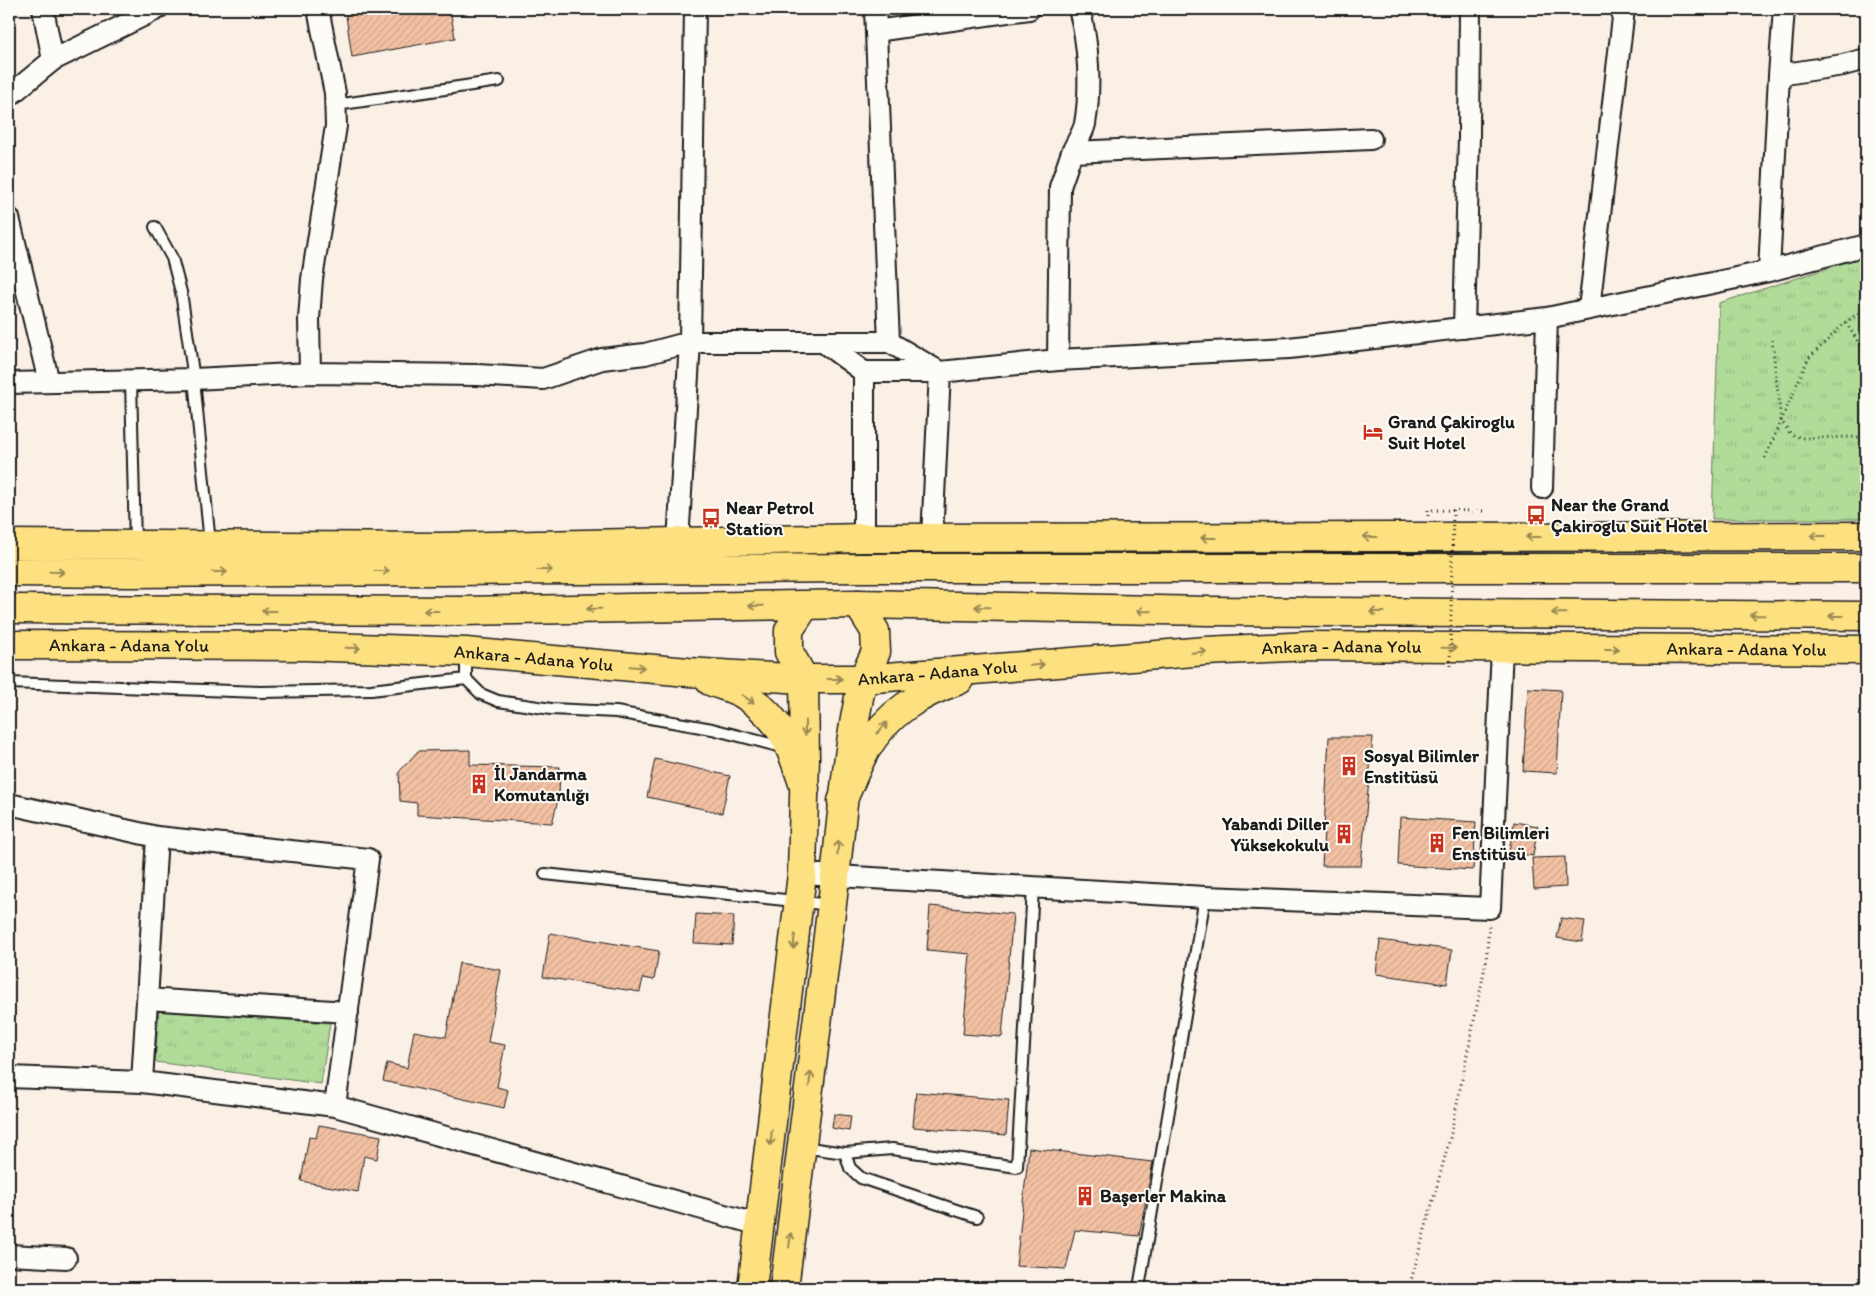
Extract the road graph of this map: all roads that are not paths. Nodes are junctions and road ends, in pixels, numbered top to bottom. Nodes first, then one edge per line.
1 (44, 9) edge
2 (157, 9) edge
3 (318, 9) edge
4 (695, 9) edge
5 (875, 9) edge
6 (1029, 9) edge
7 (1079, 9) edge
8 (1470, 9) edge
9 (1624, 9) edge
10 (1784, 9) edge
11 (876, 31) junction
12 (1866, 59) edge
13 (53, 60) junction
14 (1779, 75) junction
15 (499, 81) dead end
16 (9, 96) edge
17 (336, 105) junction
18 (1371, 139) dead end
19 (1072, 152) junction
20 (9, 218) edge
21 (155, 227) dead end
22 (1866, 245) edge
23 (1769, 271) junction
24 (1589, 309) junction
25 (1547, 318) junction
26 (1464, 328) junction
27 (690, 342) junction
28 (823, 342) junction
29 (889, 342) junction
30 (1058, 360) junction
31 (864, 372) junction
32 (940, 372) junction
33 (310, 373) junction
34 (194, 379) junction
35 (131, 381) junction
36 (49, 382) junction
37 (9, 383) edge
38 (1542, 488) dead end
39 (1866, 536) edge
40 (864, 538) junction
41 (932, 538) junction
42 (678, 542) junction
43 (9, 544) edge
44 (135, 545) junction
45 (210, 546) junction
46 (864, 568) junction
47 (1866, 568) edge
48 (932, 569) junction
49 (9, 572) edge
50 (858, 604) junction
51 (805, 606) junction
52 (9, 609) edge
53 (1866, 616) edge
54 (9, 644) edge
55 (1502, 648) junction
56 (1866, 650) edge
57 (466, 652) junction
58 (989, 669) junction
59 (688, 672) junction
60 (466, 679) junction
61 (804, 679) junction
62 (863, 679) junction
63 (9, 683) edge
64 (791, 749) junction
65 (804, 789) junction
66 (842, 801) junction
67 (9, 804) edge
68 (157, 837) junction
69 (544, 874) dead end
70 (802, 874) junction
71 (835, 876) junction
72 (1033, 888) junction
73 (1205, 897) junction
74 (799, 902) junction
75 (832, 905) junction
76 (147, 999) junction
77 (348, 1012) junction
78 (9, 1077) edge
79 (142, 1082) junction
80 (335, 1106) junction
81 (801, 1147) junction
82 (845, 1153) junction
83 (977, 1217) dead end
84 (760, 1225) junction
85 (9, 1255) edge
86 (66, 1258) dead end
87 (752, 1288) edge
88 (784, 1288) edge
89 (1139, 1288) edge

1 - 13 street
2 - 13 street
3 - 17 street
4 - 27 street
5 - 11 street
6 - 11 street
7 - 19 street
8 - 26 street
9 - 24 street
10 - 14 street
11 - 29 street
12 - 14 street
13 - 16 street
14 - 23 street
15 - 17 lane
17 - 33 street
18 - 19 street
19 - 30 street
20 - 36 street
21 - 34 lane
22 - 23 street
23 - 24 street
24 - 25 street
25 - 26 street
25 - 38 street
26 - 30 street
27 - 28 street
27 - 33 street
27 - 42 street
28 - 29 street
28 - 31 street
29 - 32 street
30 - 32 street
31 - 32 street
31 - 40 street
32 - 41 street
33 - 34 street
34 - 35 street
34 - 45 lane
35 - 36 street
35 - 44 lane
36 - 37 street
39 -> 41 main road
40 - 41 main road
40 - 42 main road
40 - 46 main road
41 - 48 main road
42 - 45 main road
43 - 44 main road
44 - 45 main road
46 - 48 main road
49 -> 46 main road
47 - 48 main road
50 - 51 main road, Ankara - Adana Yolu
53 -> 50 main road, Ankara - Adana Yolu
50 - 62 main road
51 -> 52 main road, Ankara - Adana Yolu
51 - 61 main road
54 -> 57 main road, Ankara - Adana Yolu
55 -> 56 main road, Ankara - Adana Yolu
58 -> 55 main road, Ankara - Adana Yolu
55 - 73 street
57 -> 59 main road, Ankara - Adana Yolu
57 - 60 lane
58 - 62 main road, Ankara - Adana Yolu
66 -> 58 main road
59 - 61 main road, Ankara - Adana Yolu
59 -> 64 main road
60 - 63 lane
60 - 64 lane
61 -> 62 main road, Ankara - Adana Yolu
61 -> 65 main road
62 - 66 main road
64 - 65 main road
65 - 70 main road
71 -> 66 main road
67 - 68 street
68 - 76 street
68 - 77 street
69 - 74 lane
70 - 71 street
70 - 74 main road
71 - 72 street
71 - 75 main road
72 - 73 street
72 - 82 lane
73 - 89 lane
74 - 75 lane
74 -> 84 main road
81 -> 75 main road
76 - 77 street
76 - 79 street
77 - 80 street
78 - 79 street
79 - 80 street
80 - 84 street
81 - 82 lane
88 -> 81 main road
82 - 83 lane
84 - 87 main road
85 - 86 street

